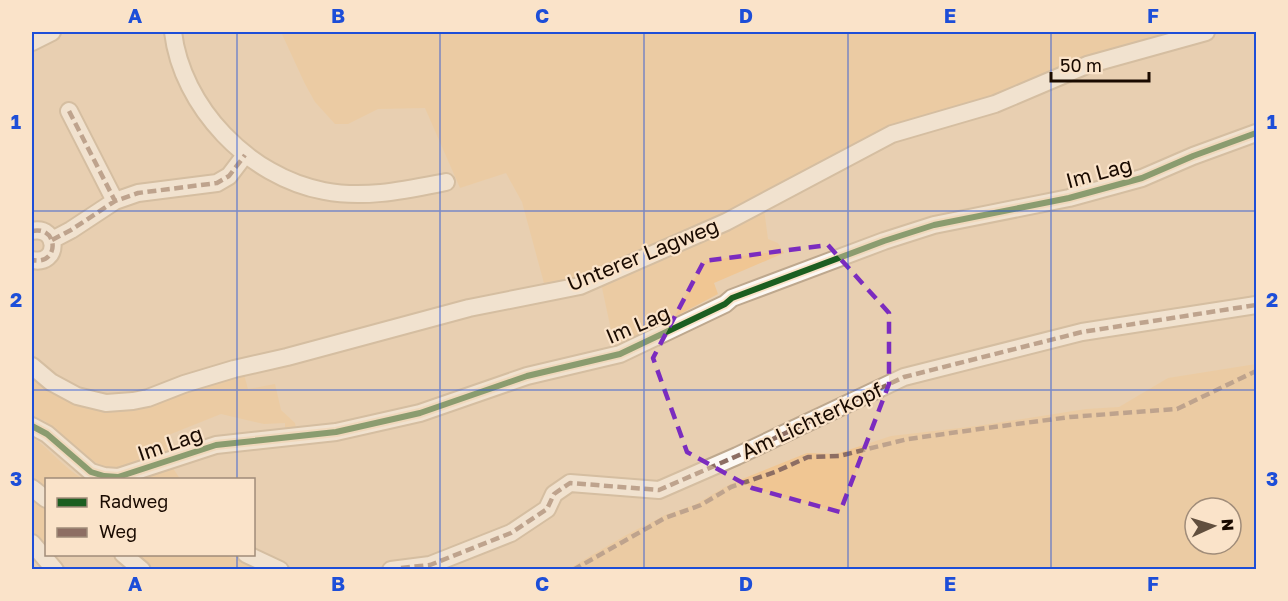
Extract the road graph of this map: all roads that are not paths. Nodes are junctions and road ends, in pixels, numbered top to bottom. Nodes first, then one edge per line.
1 (52, 32) edge
2 (173, 32) edge
3 (1206, 32) edge
4 (32, 42) edge
5 (69, 111) dead end
6 (1257, 133) edge
7 (245, 155) junction
8 (446, 182) dead end
9 (116, 201) junction
10 (32, 231) edge
11 (52, 240) junction
12 (32, 260) edge
13 (1257, 304) edge
14 (32, 366) edge
15 (32, 426) edge
16 (111, 478) edge
17 (32, 488) edge
18 (45, 499) edge
19 (32, 543) edge
20 (124, 556) edge
21 (248, 556) edge
22 (55, 570) edge
23 (142, 570) edge
24 (280, 570) edge
25 (392, 570) edge

1 - 4 street
2 - 7 street
3 - 14 street, Unterer Lagweg
5 - 9 street
6 - 16 street, Im Lag
7 - 8 street
7 - 9 street
9 - 11 street
10 - 11 street
11 - 12 street
13 - 25 street, Am Lichterkopf
15 - 16 street, Im Lag
17 - 18 street
19 - 22 street
20 - 23 street
21 - 24 street

